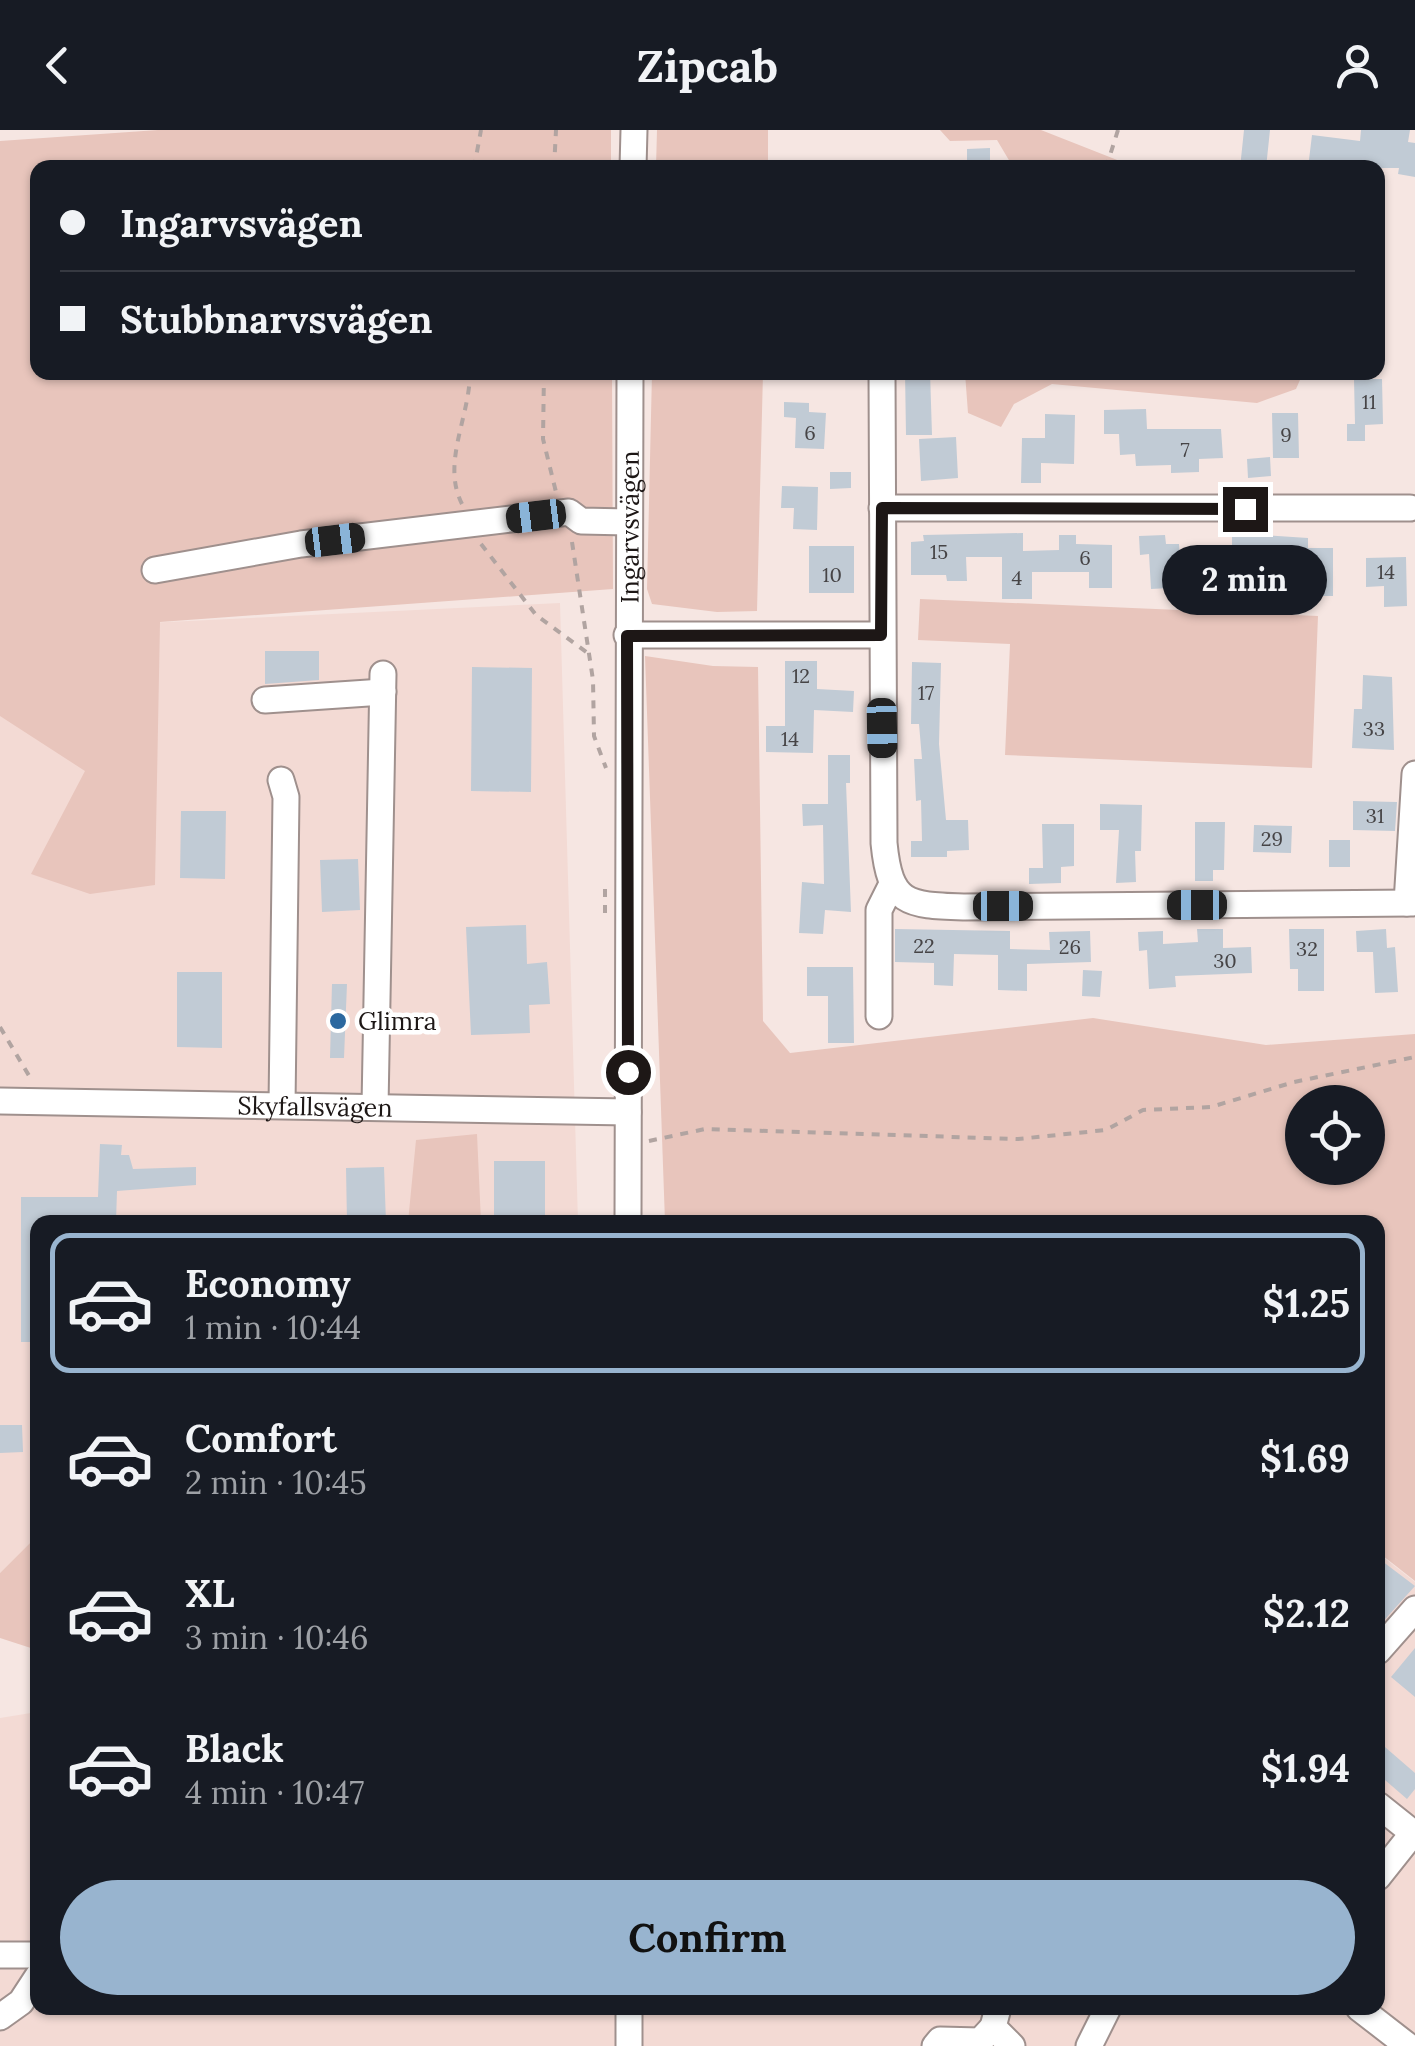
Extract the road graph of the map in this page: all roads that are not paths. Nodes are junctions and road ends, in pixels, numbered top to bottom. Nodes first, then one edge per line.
1 (634, 130) edge
2 (633, 160) edge
3 (630, 380) edge
4 (882, 380) edge
5 (882, 508) junction
6 (1410, 508) dead end
7 (628, 522) junction
8 (155, 570) dead end
9 (881, 635) junction
10 (627, 636) junction
11 (265, 700) dead end
12 (1415, 774) edge
13 (281, 780) dead end
14 (891, 886) junction
15 (879, 1016) dead end
16 (0, 1101) edge
17 (282, 1105) junction
18 (375, 1108) junction
19 (628, 1112) junction
20 (628, 1215) edge
21 (1415, 1610) edge
22 (1385, 1644) edge
23 (1385, 1810) edge
24 (1385, 1868) edge
25 (0, 1954) edge
26 (30, 1955) edge
27 (30, 1988) edge
28 (629, 2015) edge
29 (1104, 2015) edge
30 (1369, 2015) edge
31 (0, 2018) edge
32 (1001, 2027) edge
33 (629, 2046) edge
34 (934, 2046) edge
35 (1089, 2046) edge
36 (1408, 2046) edge

1 - 2 street
3 - 7 street, Ingarvsvägen
4 - 5 street
5 - 6 street
5 - 9 street
7 - 8 street
7 - 10 street, Ingarvsvägen
9 - 10 street
9 - 14 street
10 - 19 street, Ingarvsvägen
11 - 18 street
12 - 14 street
13 - 17 street
14 - 15 street
16 - 17 street, Skyfallsvägen
17 - 18 street, Skyfallsvägen
18 - 19 street, Skyfallsvägen
19 - 20 street, Ingarvsvägen
21 - 22 street
23 - 24 street
25 - 26 street
27 - 31 street
28 - 33 street
29 - 35 street
30 - 36 street
32 - 34 street

